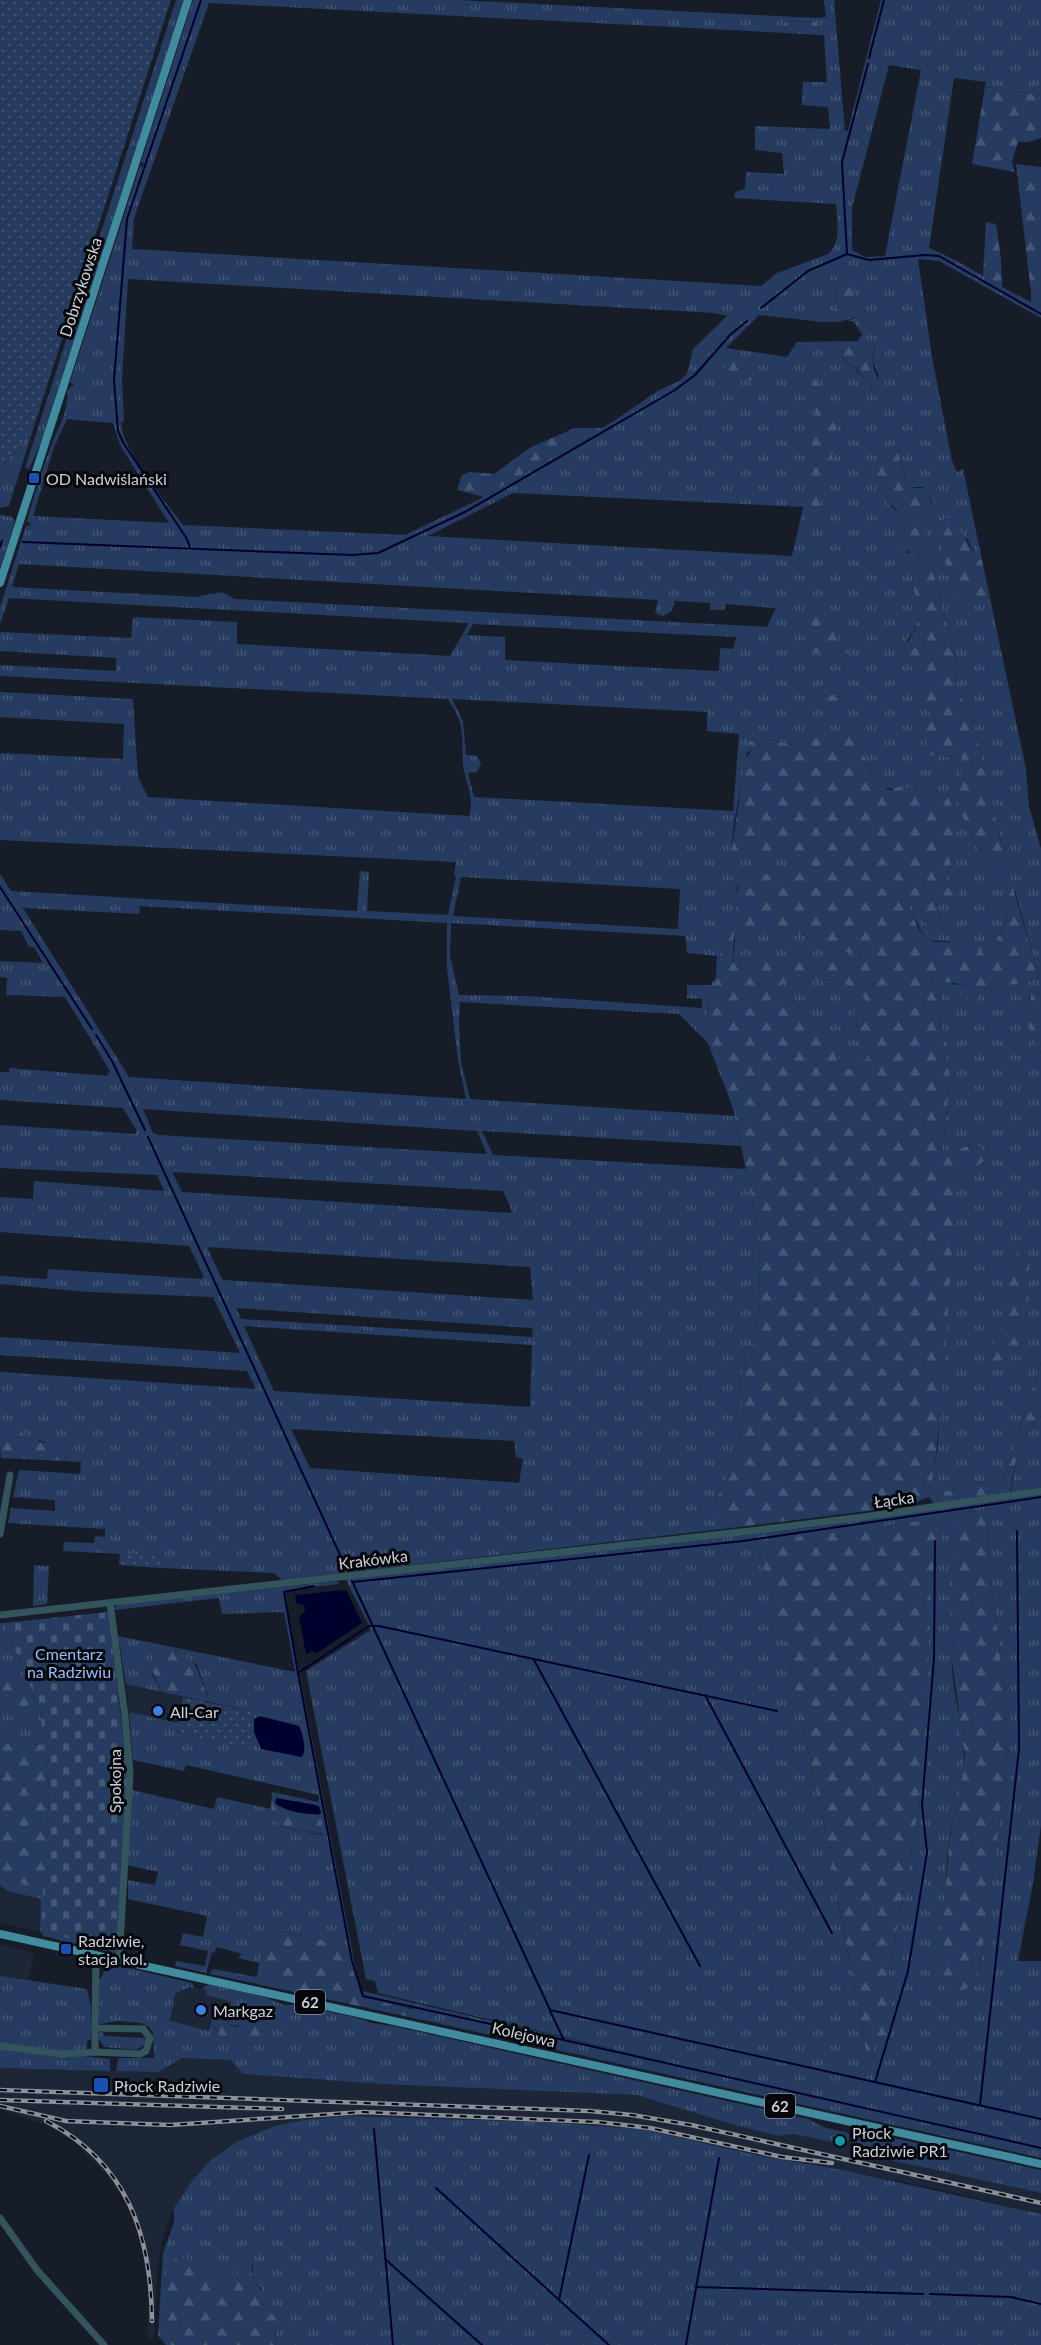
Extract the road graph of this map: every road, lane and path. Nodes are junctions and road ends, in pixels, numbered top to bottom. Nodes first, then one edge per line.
1 (188, 0) edge
2 (0, 584) edge
3 (10, 1476) dead end
4 (1041, 1491) edge
5 (750, 1530) joint
6 (0, 1534) edge
7 (110, 1603) junction
8 (0, 1616) edge
9 (0, 1934) edge
10 (96, 1955) junction
11 (119, 1960) junction
12 (95, 2028) junction
13 (0, 2046) edge
14 (95, 2052) junction
15 (1041, 2164) edge
16 (0, 2218) edge
17 (104, 2345) edge

1 - 2 main road, Dobrzykowska
3 - 6 street
4 - 5 street, Łącka
5 - 7 street, Krakówka
7 - 8 street, Krakówka
7 - 11 street, Spokojna
9 - 10 main road, Kolejowa / 62
10 - 11 main road, Kolejowa / 62
10 - 12 street
11 - 15 main road, Kolejowa / 62
12 - 14 street
12 - 14 street
13 - 14 street
16 - 17 street

